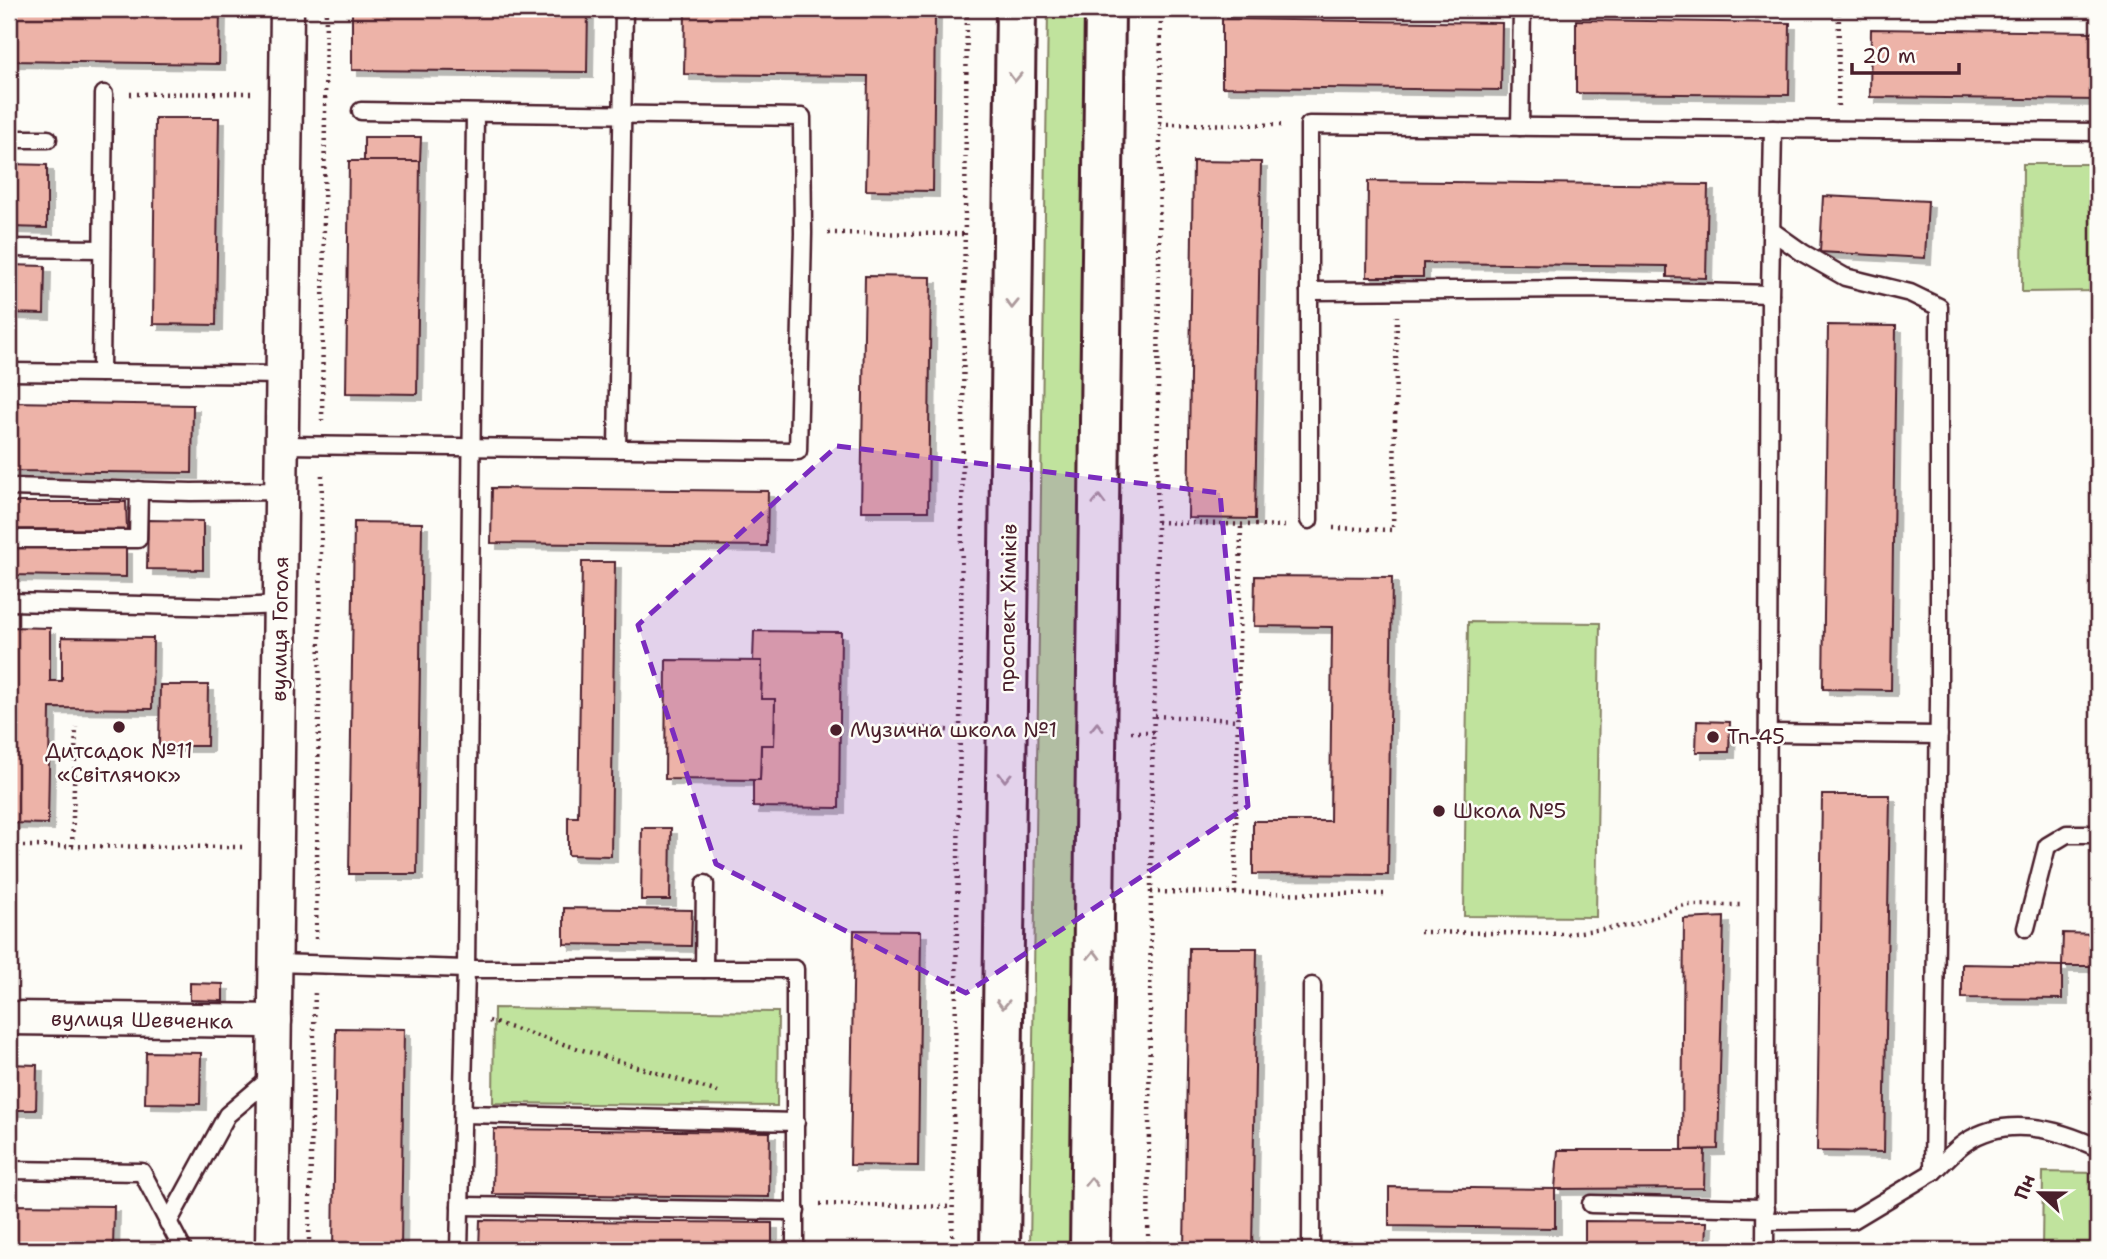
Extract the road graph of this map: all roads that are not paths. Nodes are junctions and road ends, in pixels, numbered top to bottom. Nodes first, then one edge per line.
1 (287, 9) edge
2 (624, 9) edge
3 (1016, 9) edge
4 (1105, 9) edge
5 (1522, 9) edge
6 (104, 94) road end
7 (361, 111) dead end
8 (475, 115) junction
9 (623, 115) junction
10 (1520, 127) junction
11 (1773, 130) junction
12 (2098, 132) edge
13 (9, 139) edge
14 (48, 139) dead end
15 (1772, 231) junction
16 (9, 248) edge
17 (102, 249) junction
18 (1309, 291) junction
19 (1770, 294) junction
20 (9, 372) edge
21 (101, 373) junction
22 (283, 375) junction
23 (282, 445) junction
24 (472, 448) junction
25 (617, 449) junction
26 (9, 486) edge
27 (139, 490) junction
28 (281, 491) junction
29 (1308, 525) road end
30 (9, 539) edge
31 (9, 602) edge
32 (280, 604) junction
33 (1768, 733) junction
34 (1939, 735) junction
35 (2098, 835) edge
36 (705, 884) dead end
37 (2026, 928) dead end
38 (276, 962) junction
39 (466, 969) junction
40 (704, 969) junction
41 (1312, 986) dead end
42 (9, 1018) edge
43 (275, 1021) junction
44 (274, 1075) junction
45 (463, 1114) junction
46 (796, 1122) junction
47 (2098, 1148) edge
48 (9, 1170) edge
49 (1933, 1172) junction
50 (1591, 1204) dead end
51 (460, 1206) junction
52 (796, 1207) junction
53 (1766, 1214) junction
54 (168, 1223) junction
55 (183, 1250) edge
56 (272, 1250) edge
57 (459, 1250) edge
58 (795, 1250) edge
59 (1000, 1250) edge
60 (1090, 1250) edge
61 (1311, 1250) edge
62 (1765, 1250) edge

1 - 22 street, вулиця Гоголя
2 - 9 lane
3 -> 59 main road, проспект Хіміків
60 -> 4 main road
5 - 10 lane
6 - 17 lane
7 - 8 lane
8 - 9 lane
8 - 24 lane
9 - 25 lane
9 - 25 lane
10 - 11 lane
10 - 18 lane
11 - 12 lane
11 - 15 lane
13 - 14 lane
15 - 19 lane
15 - 34 lane
16 - 17 lane
17 - 21 lane
18 - 19 lane
18 - 29 lane
19 - 33 lane
20 - 21 lane
21 - 22 lane
22 - 23 street, вулиця Гоголя
23 - 24 lane
23 - 28 street, вулиця Гоголя
24 - 25 lane
24 - 39 lane
26 - 27 lane
27 - 28 lane
27 - 30 lane
28 - 32 street, вулиця Гоголя
31 - 32 lane
32 - 38 street, вулиця Гоголя
33 - 34 lane
33 - 53 lane
34 - 49 lane
35 - 37 lane
36 - 40 lane
38 - 39 lane
38 - 43 street, вулиця Гоголя
39 - 40 lane
39 - 45 lane
40 - 46 lane
41 - 61 lane
42 - 43 street, вулиця Шевченка
43 - 44 street, вулиця Гоголя
44 - 54 lane
44 - 56 street, вулиця Гоголя
45 - 46 lane
45 - 51 lane
46 - 52 lane
47 - 49 lane
48 - 54 lane
49 - 53 lane
50 - 53 lane
51 - 52 lane
51 - 57 lane
52 - 58 lane
53 - 62 lane
54 - 55 lane

